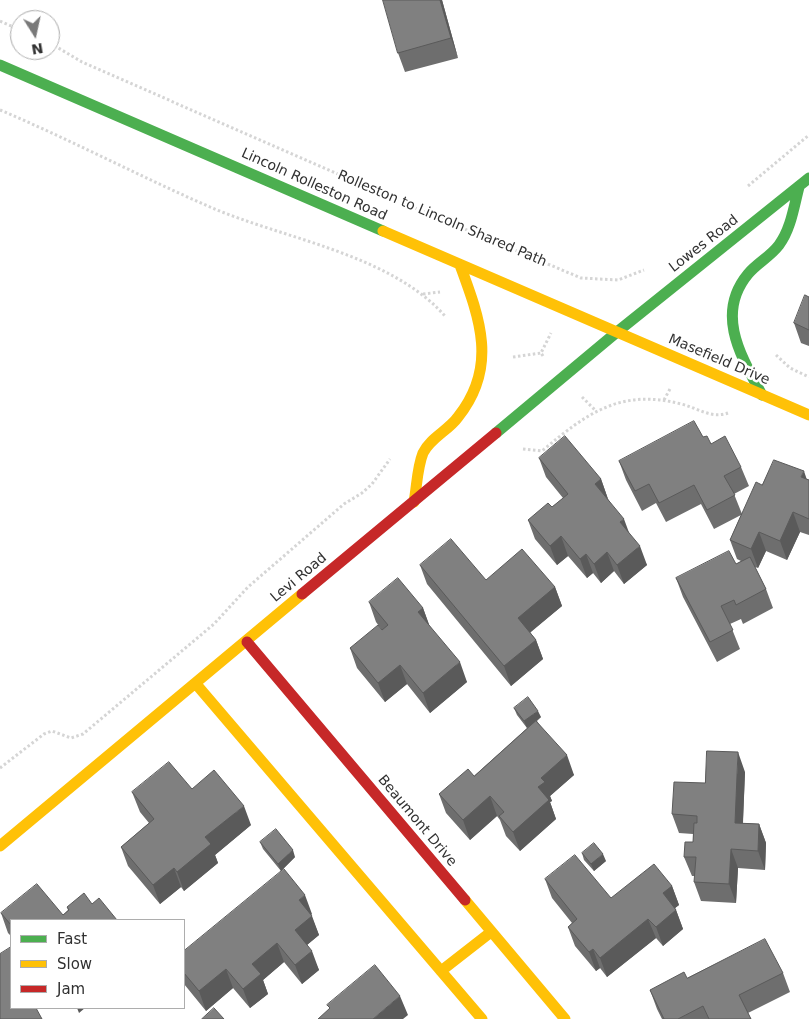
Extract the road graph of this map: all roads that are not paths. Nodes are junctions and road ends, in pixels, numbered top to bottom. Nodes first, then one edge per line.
1 (0, 65) edge
2 (809, 178) edge
3 (800, 186) junction
4 (460, 264) junction
5 (617, 332) junction
6 (762, 395) junction
7 (809, 415) edge
8 (414, 502) junction
9 (247, 642) junction
10 (196, 684) junction
11 (0, 846) edge
12 (491, 932) junction
13 (442, 971) junction
14 (482, 1019) edge
15 (565, 1019) edge

1 - 4 main road, Lincoln Rolleston Road
2 - 3 main road, Lowes Road
3 - 5 main road, Lowes Road
3 - 6 main road
4 - 5 main road, Lincoln Rolleston Road
4 - 8 main road
5 - 6 main road, Masefield Drive
5 - 8 main road, Levi Road
6 - 7 main road, Masefield Drive
8 - 9 main road, Levi Road
9 - 10 main road, Levi Road
9 - 12 main road, Beaumont Drive
10 - 11 main road, Levi Road
10 - 13 main road
12 - 13 main road
12 - 15 main road, Beaumont Drive
13 - 14 main road

